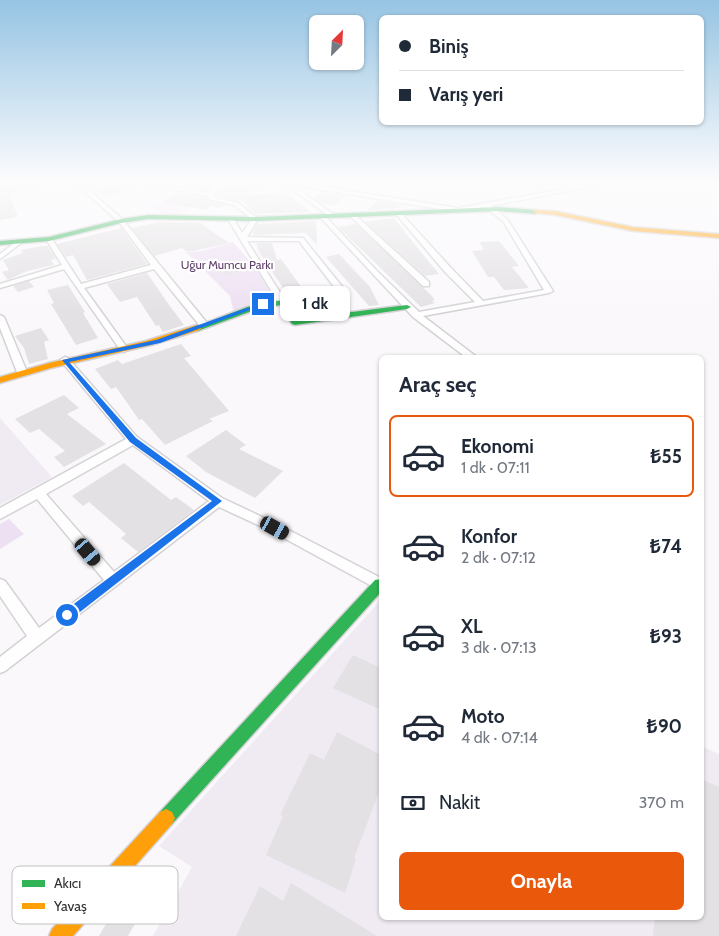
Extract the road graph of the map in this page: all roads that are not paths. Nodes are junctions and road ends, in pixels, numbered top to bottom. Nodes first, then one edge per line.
1 (98, 227) edge
2 (125, 227) edge
3 (235, 227) edge
4 (250, 227) edge
5 (336, 227) edge
6 (365, 227) edge
7 (410, 227) edge
8 (509, 227) edge
9 (620, 227) edge
10 (719, 236) edge
11 (49, 239) junction
12 (242, 239) junction
13 (0, 243) edge
14 (18, 243) junction
15 (0, 257) edge
16 (66, 266) junction
17 (156, 266) junction
18 (426, 284) dead end
19 (0, 286) edge
20 (79, 287) junction
21 (281, 301) junction
22 (480, 302) junction
23 (407, 307) junction
24 (416, 315) junction
25 (0, 317) edge
26 (204, 325) junction
27 (124, 349) junction
28 (469, 355) edge
29 (65, 360) junction
30 (22, 372) junction
31 (0, 380) edge
32 (133, 440) junction
33 (39, 493) junction
34 (218, 501) junction
35 (0, 514) edge
36 (113, 581) junction
37 (379, 584) edge
38 (0, 585) edge
39 (379, 587) edge
40 (37, 638) junction
41 (0, 666) edge
42 (123, 866) edge
43 (70, 924) edge
44 (59, 936) edge

1 - 11 street
2 - 17 street
3 - 12 street
4 - 12 street
5 - 23 street
6 - 18 street
7 - 22 street
8 - 22 street
9 - 10 street
11 - 14 street
11 - 16 street
12 - 21 street
12 - 21 street
13 - 14 street
14 - 15 street
16 - 19 street
16 - 20 street
17 - 20 street
17 - 26 street
20 - 27 street
21 - 23 street
21 - 26 street
22 - 24 street
23 - 24 street
24 - 28 street
25 - 30 street
26 - 27 street
27 - 29 street
29 - 30 street
29 - 32 street
30 - 31 street
32 - 33 street
32 - 34 street
33 - 35 street
33 - 36 street
34 - 36 street
34 - 37 street
36 - 40 street
38 - 40 street
39 - 42 street
40 - 41 street
43 - 44 street

